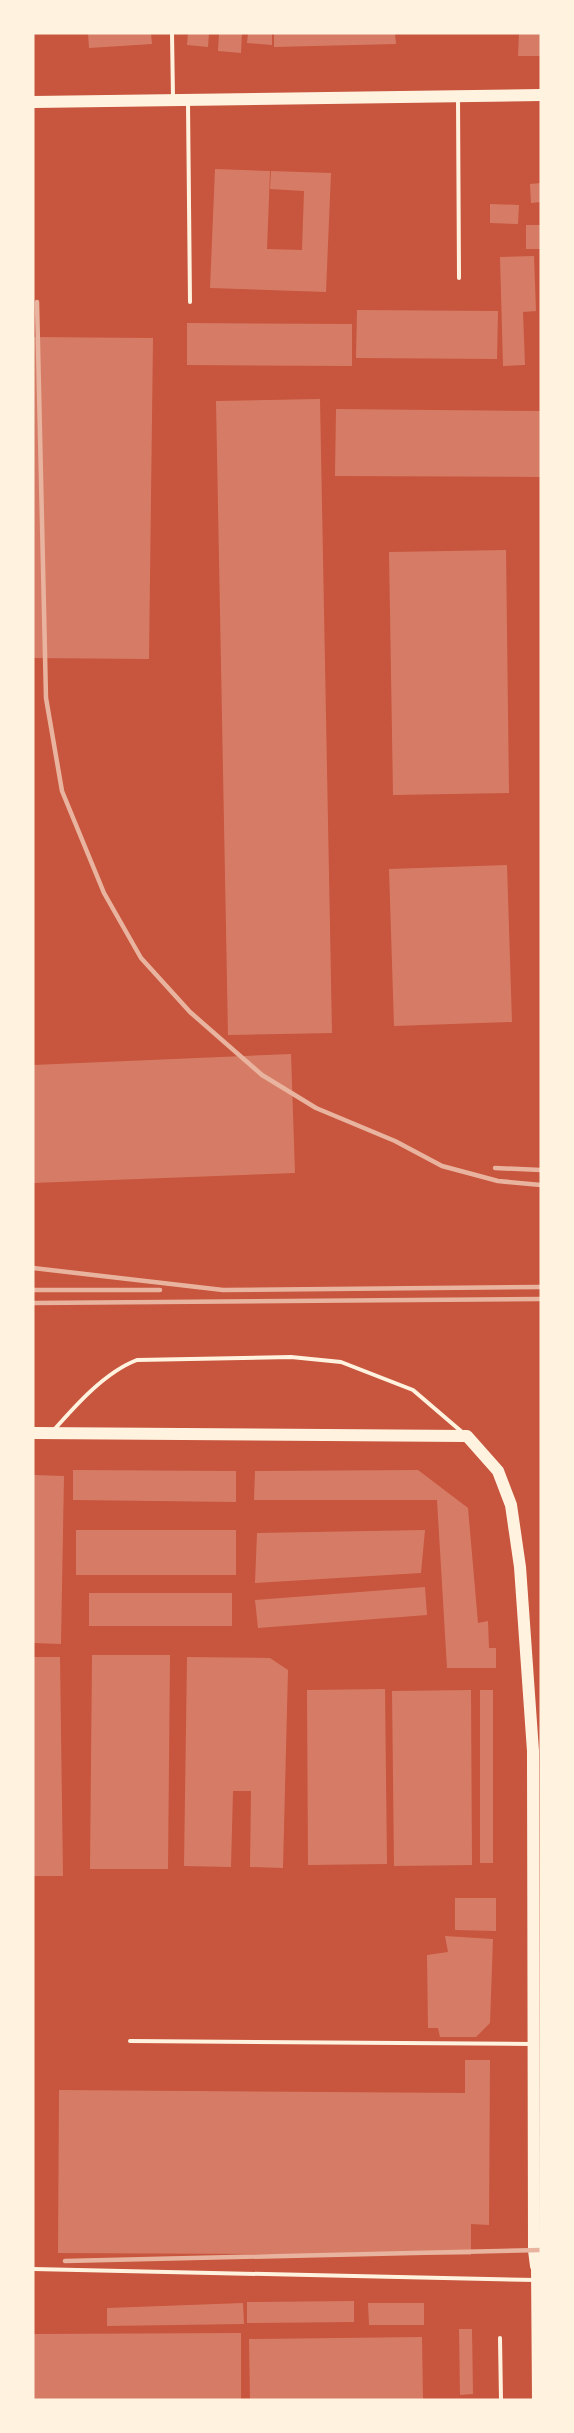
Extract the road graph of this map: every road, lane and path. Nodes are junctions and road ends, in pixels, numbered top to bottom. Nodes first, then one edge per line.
1 (172, 33) edge
2 (541, 95) edge
3 (458, 96) junction
4 (173, 99) junction
5 (188, 99) junction
6 (33, 102) edge
7 (459, 278) dead end
8 (190, 302) dead end
9 (33, 1433) edge
10 (50, 1433) junction
11 (467, 1436) junction
12 (538, 1998) edge
13 (130, 2041) dead end
14 (535, 2044) junction
15 (539, 2266) edge
16 (33, 2269) edge
17 (536, 2280) junction
18 (500, 2338) dead end
19 (501, 2400) edge
20 (537, 2400) edge

1 - 4 lane
2 - 3 main road
3 - 5 main road
3 - 7 lane
4 - 5 main road
4 - 6 main road
5 - 8 lane
9 - 10 main road
10 - 11 main road
10 - 11 lane
11 - 12 main road
12 - 14 main road
13 - 14 lane
14 - 15 main road
15 - 17 street
16 - 17 lane
17 - 20 street
18 - 19 lane

